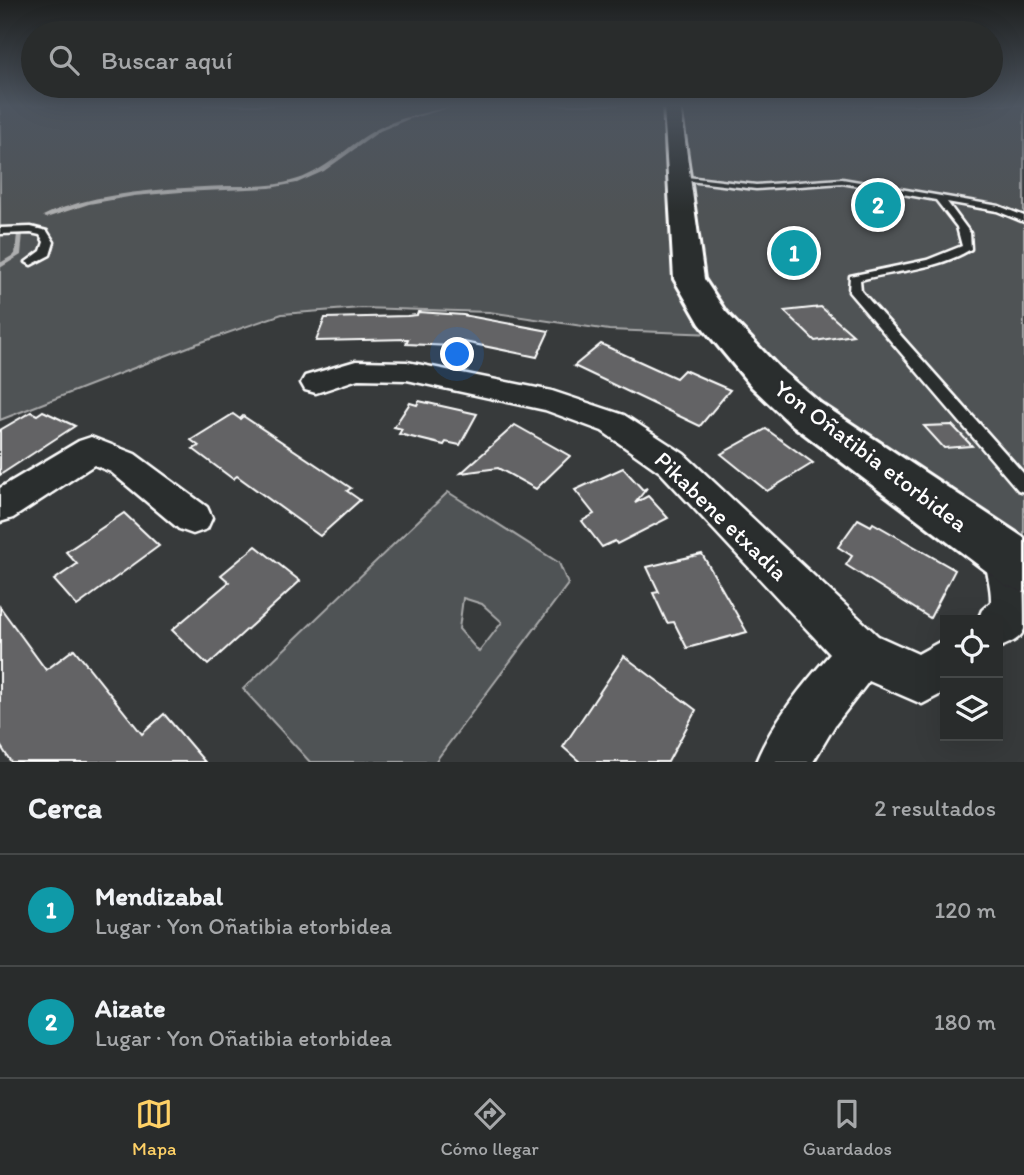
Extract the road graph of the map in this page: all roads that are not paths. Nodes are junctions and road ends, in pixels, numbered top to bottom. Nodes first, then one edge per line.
1 (677, 141) edge
2 (681, 178) junction
3 (938, 197) junction
4 (1024, 219) edge
5 (0, 230) edge
6 (31, 262) dead end
7 (316, 383) dead end
8 (1024, 485) edge
9 (0, 507) edge
10 (193, 518) dead end
11 (1014, 561) edge
12 (1003, 622) edge
13 (861, 653) junction
14 (940, 667) edge
15 (783, 762) edge

1 - 2 main road, Yon Oñatibia etorbidea
2 - 3 lane
2 - 11 main road, Yon Oñatibia etorbidea
3 - 4 lane
3 - 8 lane
5 - 6 lane
7 - 13 street, Pikabene etxadia
9 - 10 street
11 - 12 street
13 - 14 street, Pikabene etxadia
13 - 15 street

